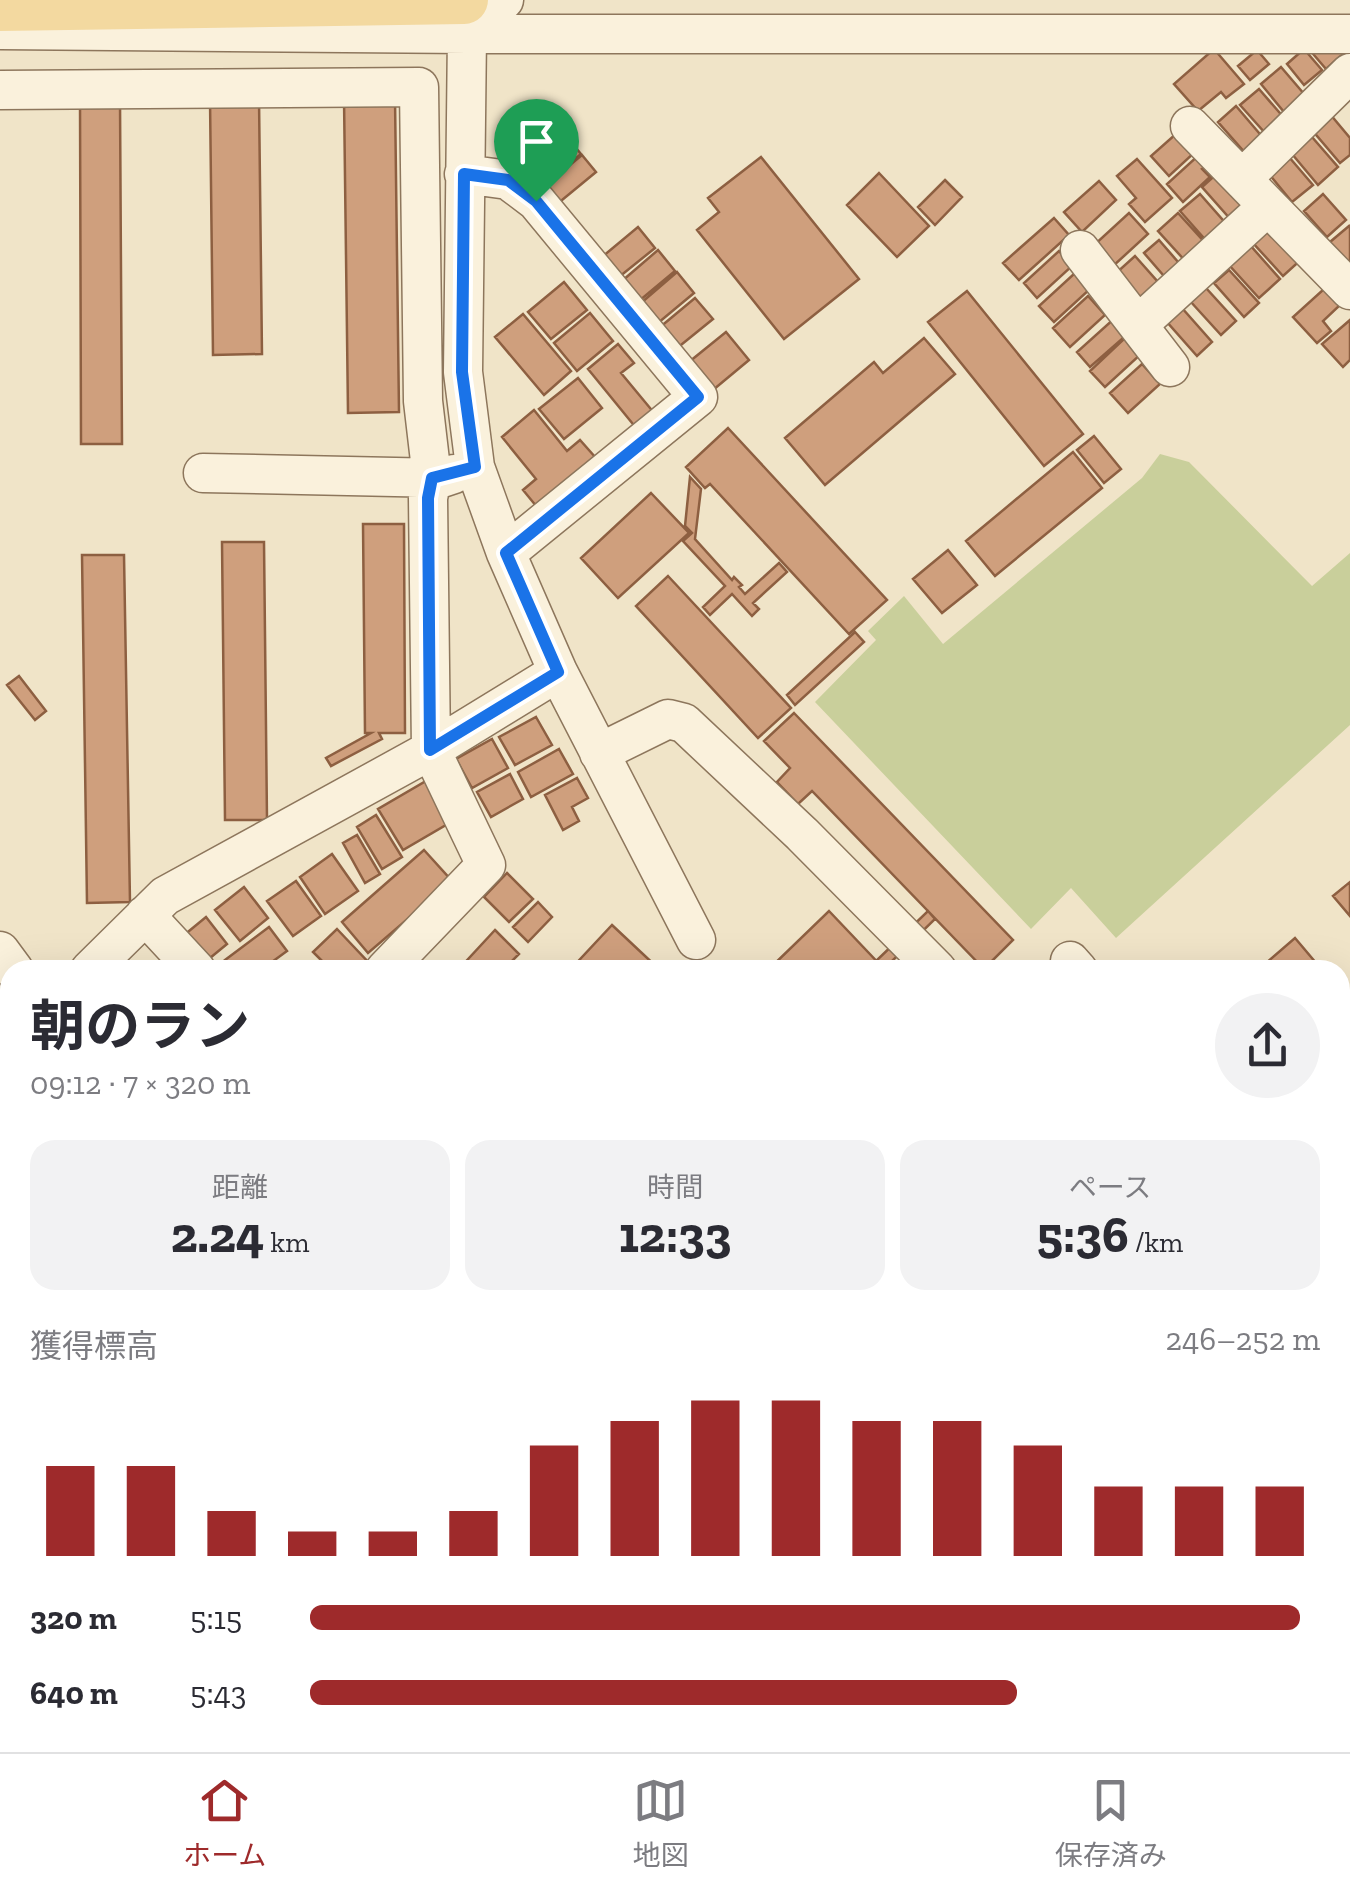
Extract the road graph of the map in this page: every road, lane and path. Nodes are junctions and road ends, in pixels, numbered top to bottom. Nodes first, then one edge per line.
1 (504, 0) edge
2 (0, 8) edge
3 (465, 17) edge
4 (0, 30) edge
5 (1350, 34) edge
6 (1350, 73) edge
7 (0, 90) edge
8 (1190, 126) dead end
9 (464, 174) junction
10 (1242, 179) junction
11 (1268, 206) junction
12 (1080, 250) dead end
13 (1350, 290) edge
14 (1139, 324) junction
15 (1170, 367) dead end
16 (475, 467) junction
17 (202, 472) dead end
18 (432, 478) junction
19 (506, 553) junction
20 (558, 672) junction
21 (430, 750) junction
22 (600, 753) junction
23 (145, 915) junction
24 (696, 940) dead end
25 (100, 960) edge
26 (187, 960) edge
27 (395, 960) edge
28 (927, 960) edge

1 - 3 street
2 - 3 main road
3 - 4 street
3 - 5 street
3 - 9 street
6 - 10 street
7 - 18 street
8 - 10 street
9 - 16 street
9 - 19 street
10 - 11 street
11 - 13 street
11 - 14 street
12 - 14 street
14 - 15 street
16 - 18 street
16 - 19 street
17 - 18 street
18 - 21 street
19 - 20 street
20 - 21 street
20 - 22 street
21 - 23 street
21 - 27 street
22 - 24 street
22 - 28 street
23 - 25 street
23 - 26 street

